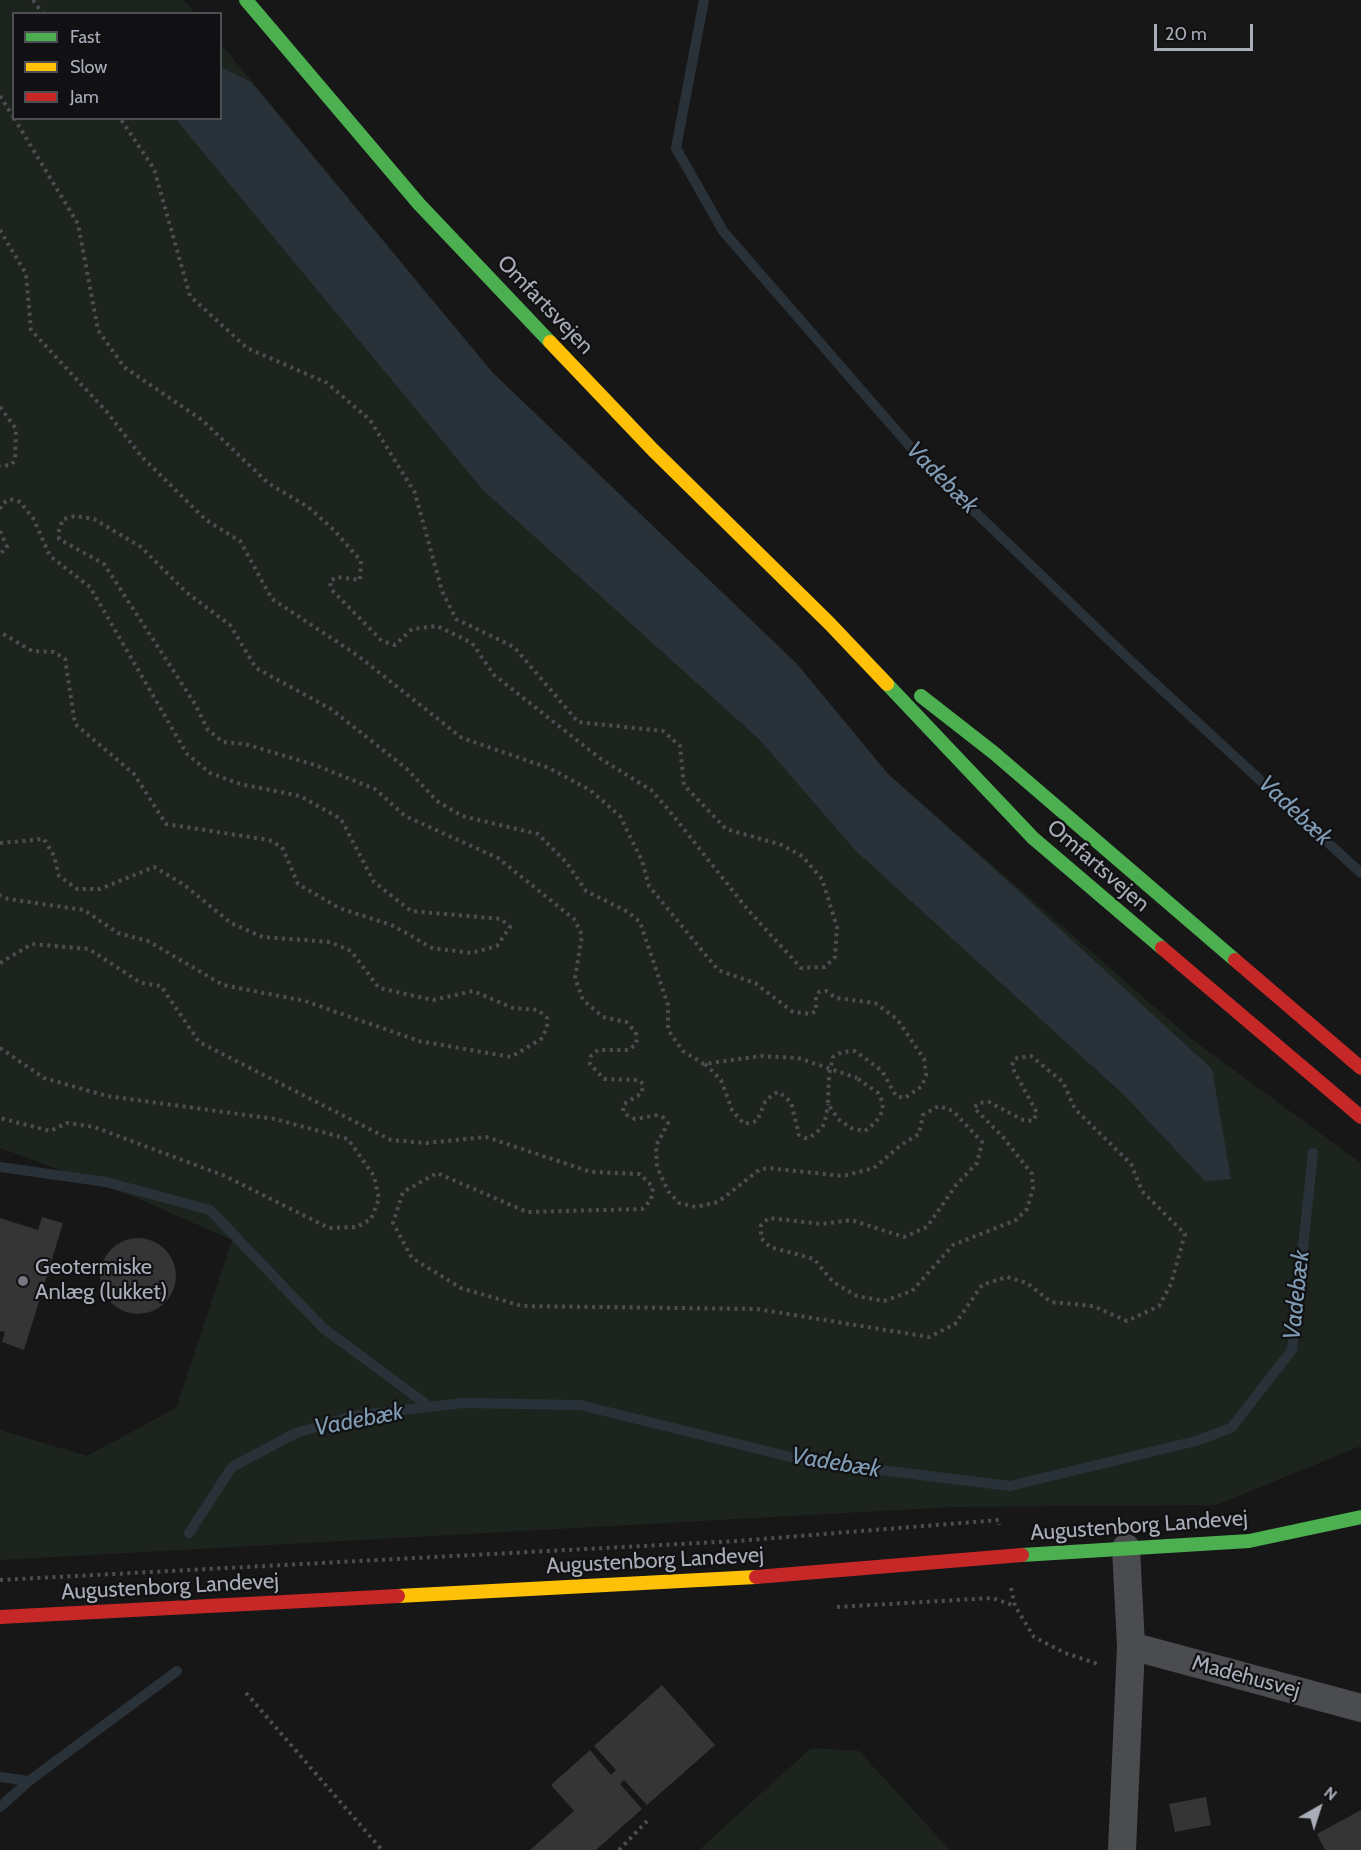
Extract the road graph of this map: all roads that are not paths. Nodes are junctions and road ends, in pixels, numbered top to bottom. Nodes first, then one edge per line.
1 (246, 0) edge
2 (830, 624) junction
3 (1361, 1068) edge
4 (1361, 1117) edge
5 (1344, 1507) dead end
6 (1361, 1517) edge
7 (1310, 1528) junction
8 (1126, 1548) junction
9 (0, 1617) edge
10 (1131, 1646) junction
11 (1361, 1708) edge
12 (1122, 1850) edge

1 - 2 main road, Omfartsvejen
2 - 3 main road, Omfartsvejen
2 - 4 main road, Omfartsvejen
5 - 7 main road, Augustenborg Landevej
6 - 7 main road, Augustenborg Landevej
7 - 8 main road, Augustenborg Landevej
8 - 9 main road, Augustenborg Landevej
8 - 10 street
10 - 11 street, Madehusvej
10 - 12 street

